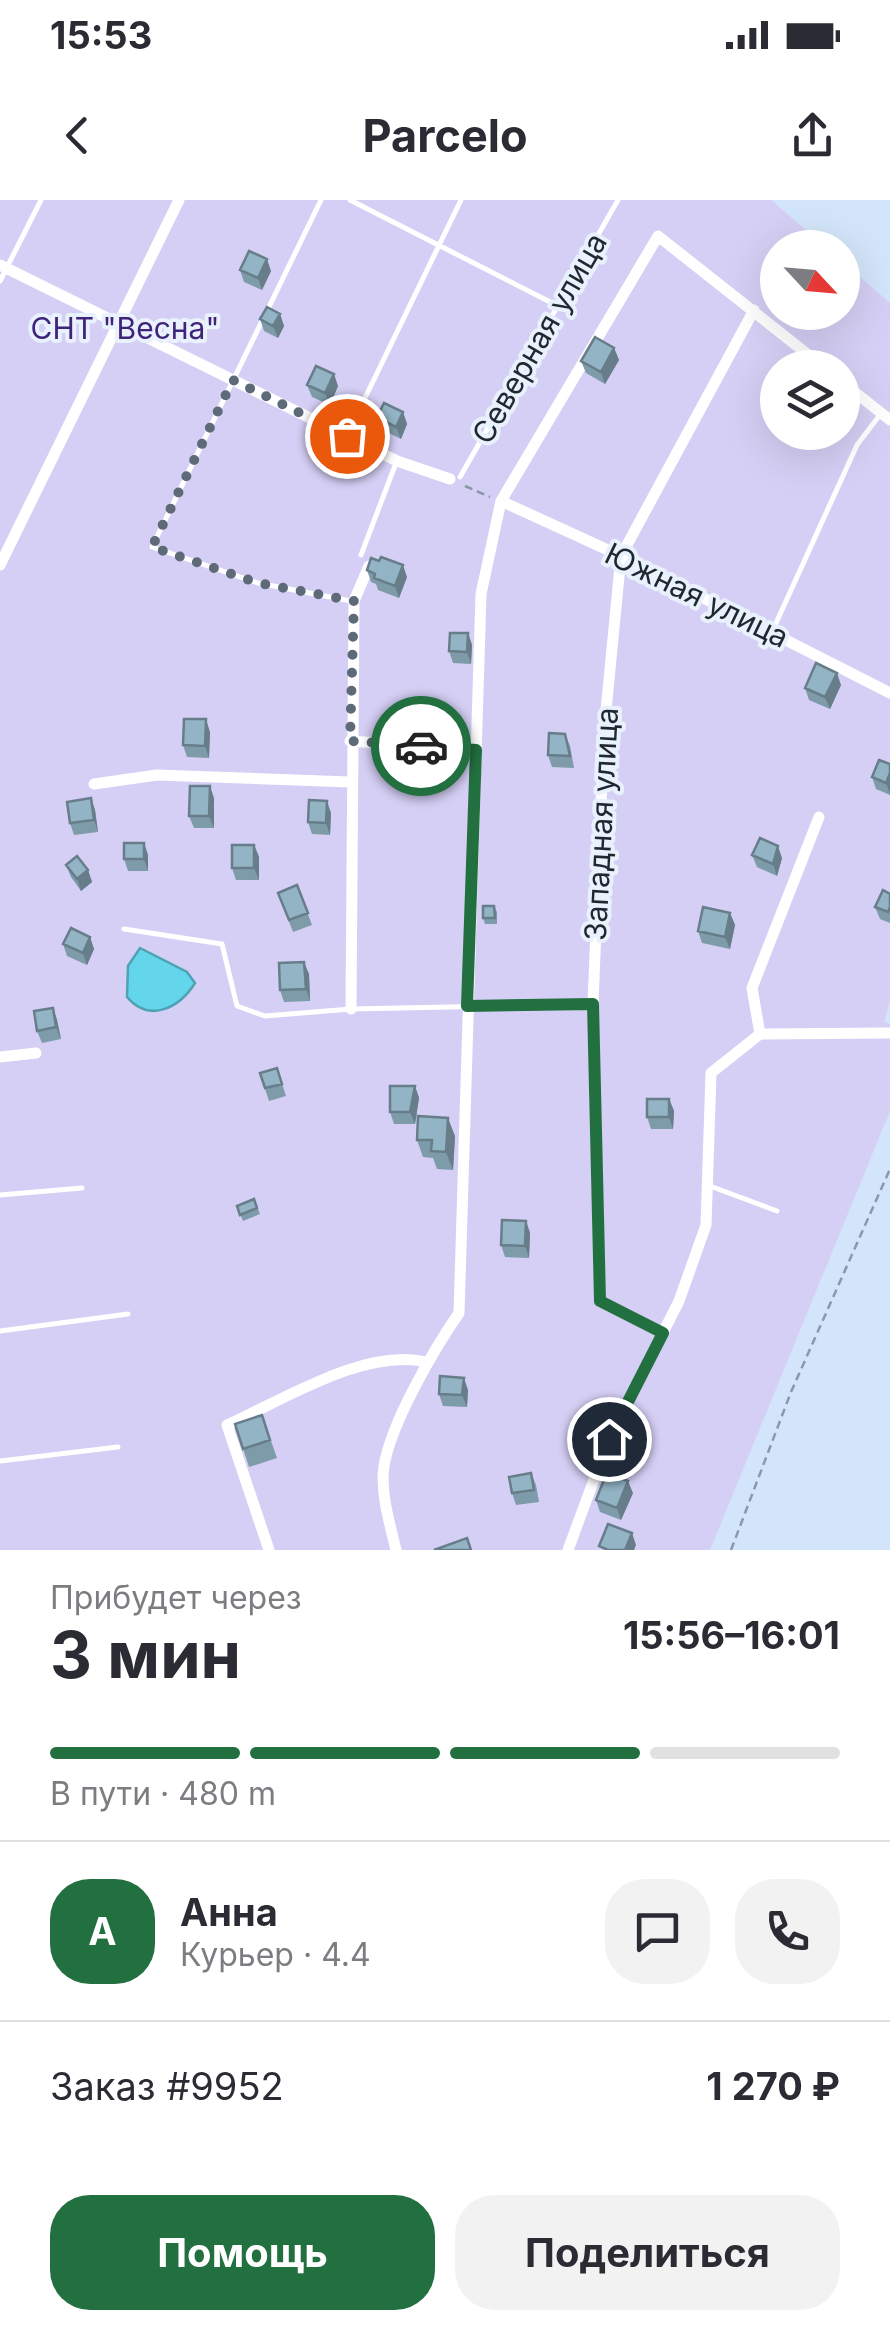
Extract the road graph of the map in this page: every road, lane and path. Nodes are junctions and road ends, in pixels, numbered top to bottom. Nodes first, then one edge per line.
1 (41, 200) edge
2 (179, 200) edge
3 (321, 200) edge
4 (350, 200) edge
5 (462, 200) edge
6 (618, 200) edge
7 (438, 246) junction
8 (2, 272) edge
9 (556, 305) junction
10 (754, 310) junction
11 (118, 324) junction
12 (803, 350) edge
13 (233, 380) junction
14 (860, 396) edge
15 (886, 416) edge
16 (347, 436) junction
17 (397, 460) junction
18 (455, 478) junction
19 (501, 501) junction
20 (620, 556) junction
21 (365, 560) joint
22 (0, 565) edge
23 (354, 601) junction
24 (772, 632) junction
25 (890, 693) edge
26 (350, 741) junction
27 (476, 750) junction
28 (350, 782) junction
29 (94, 784) dead end
30 (819, 817) dead end
31 (124, 929) dead end
32 (593, 1004) junction
33 (467, 1006) junction
34 (352, 1009) junction
35 (889, 1029) edge
36 (760, 1034) junction
37 (36, 1053) dead end
38 (0, 1058) edge
39 (890, 1169) edge
40 (710, 1186) junction
41 (82, 1188) dead end
42 (0, 1195) edge
43 (777, 1211) dead end
44 (128, 1314) dead end
45 (0, 1331) edge
46 (663, 1333) junction
47 (426, 1362) junction
48 (118, 1447) dead end
49 (0, 1460) edge
50 (269, 1550) edge
51 (396, 1550) edge
52 (568, 1550) edge
53 (731, 1550) edge

1 - 8 lane
2 - 11 street
3 - 13 lane
4 - 7 lane
5 - 7 lane
6 - 9 lane, Северная улица
7 - 9 lane
7 - 16 lane
8 - 11 street
9 - 18 lane, Северная улица
10 - 12 street
10 - 19 street
10 - 20 street, Западная улица
11 - 13 street
11 - 22 street
13 - 16 street
13 - 23 lane
14 - 15 street
15 - 24 lane
16 - 17 street
17 - 18 street
17 - 21 lane
18 - 19 path
19 - 20 street, Южная улица
19 - 27 street
20 - 24 street, Южная улица
20 - 32 street, Западная улица
21 - 23 street
23 - 26 street
24 - 25 street, Южная улица
26 - 27 street
26 - 28 street
27 - 33 street
28 - 29 street
28 - 34 street
30 - 36 street
31 - 34 lane
32 - 33 lane
32 - 46 street, Западная улица
33 - 34 lane
33 - 47 street
35 - 36 street
36 - 40 street
37 - 38 street
39 - 53 path
40 - 43 lane
40 - 46 street
41 - 42 lane
44 - 45 lane
46 - 52 street
47 - 50 street
47 - 51 street
48 - 49 lane

